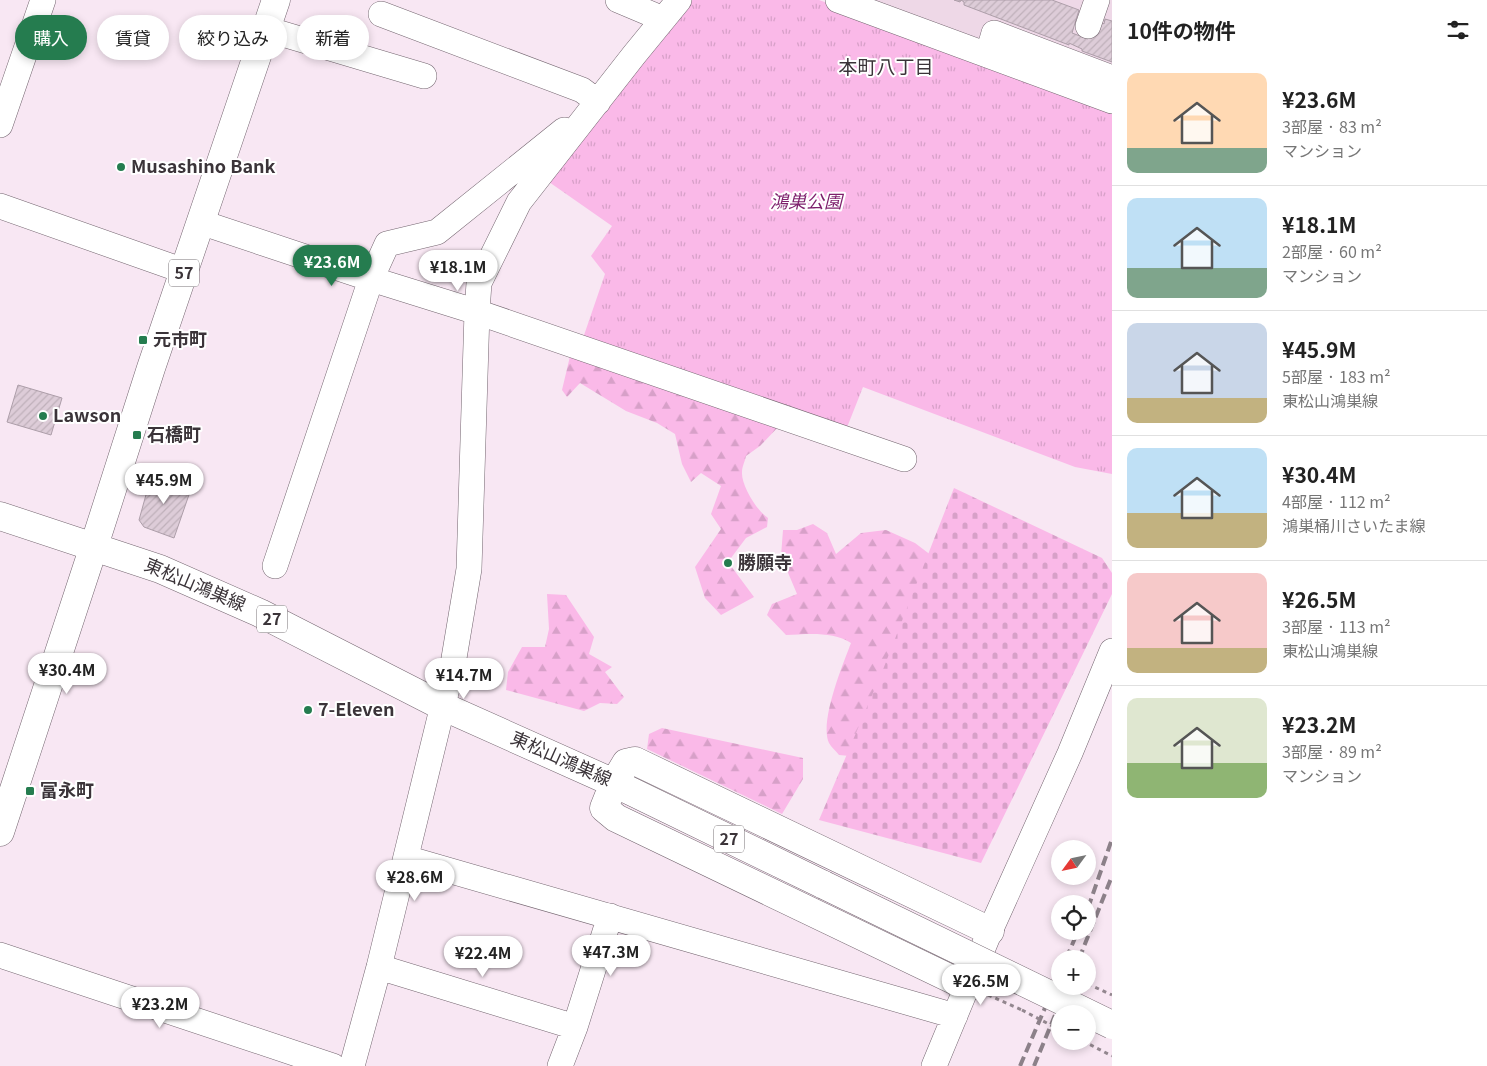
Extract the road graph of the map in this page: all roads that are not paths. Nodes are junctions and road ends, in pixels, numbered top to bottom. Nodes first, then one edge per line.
1 (43, 0) edge
2 (276, 0) edge
3 (618, 0) edge
4 (679, 0) edge
5 (838, 0) edge
6 (1097, 0) edge
7 (381, 14) dead end
8 (271, 15) edge
9 (663, 19) junction
10 (1088, 26) dead end
11 (287, 35) edge
12 (988, 54) junction
13 (255, 60) edge
14 (424, 76) dead end
15 (1112, 78) edge
16 (1112, 101) edge
17 (592, 110) junction
18 (0, 125) edge
19 (0, 206) edge
20 (200, 222) junction
21 (184, 271) junction
22 (371, 279) junction
23 (477, 312) junction
24 (904, 459) dead end
25 (0, 516) edge
26 (94, 546) junction
27 (275, 566) dead end
28 (1112, 651) edge
29 (442, 706) junction
30 (614, 783) junction
31 (7, 787) edge
32 (0, 832) edge
33 (406, 858) junction
34 (610, 916) junction
35 (990, 931) junction
36 (0, 955) edge
37 (379, 967) junction
38 (975, 989) junction
39 (955, 1016) junction
40 (1112, 1025) edge
41 (575, 1027) junction
42 (333, 1066) edge
43 (352, 1066) edge
44 (560, 1066) edge
45 (934, 1066) edge

1 - 18 street
2 - 8 main road, 57
3 - 9 street
4 - 9 street
5 - 12 street
6 - 10 street
7 - 17 street
9 - 17 street
11 - 14 street
12 - 15 street
12 - 16 street
13 - 20 main road, 57
17 - 22 street
17 - 23 street
19 - 21 street
20 - 21 main road, 57
20 - 22 street
21 - 26 main road, 57
22 - 23 street
22 - 27 street
23 - 24 street
23 - 29 street
25 - 26 main road, 東松山鴻巣線 / 27
26 - 29 main road, 東松山鴻巣線 / 27
26 - 31 main road
28 - 35 street
29 - 30 main road, 東松山鴻巣線 / 27
29 - 33 street
30 - 35 main road
30 - 38 main road
30 - 40 main road, 東松山鴻巣線 / 27, bridge
31 - 32 main road
33 - 34 street
33 - 37 street
34 - 39 street
34 - 41 street
35 - 38 street
36 - 42 street
37 - 41 street
37 - 43 street
38 - 39 street
39 - 45 street
41 - 44 street

